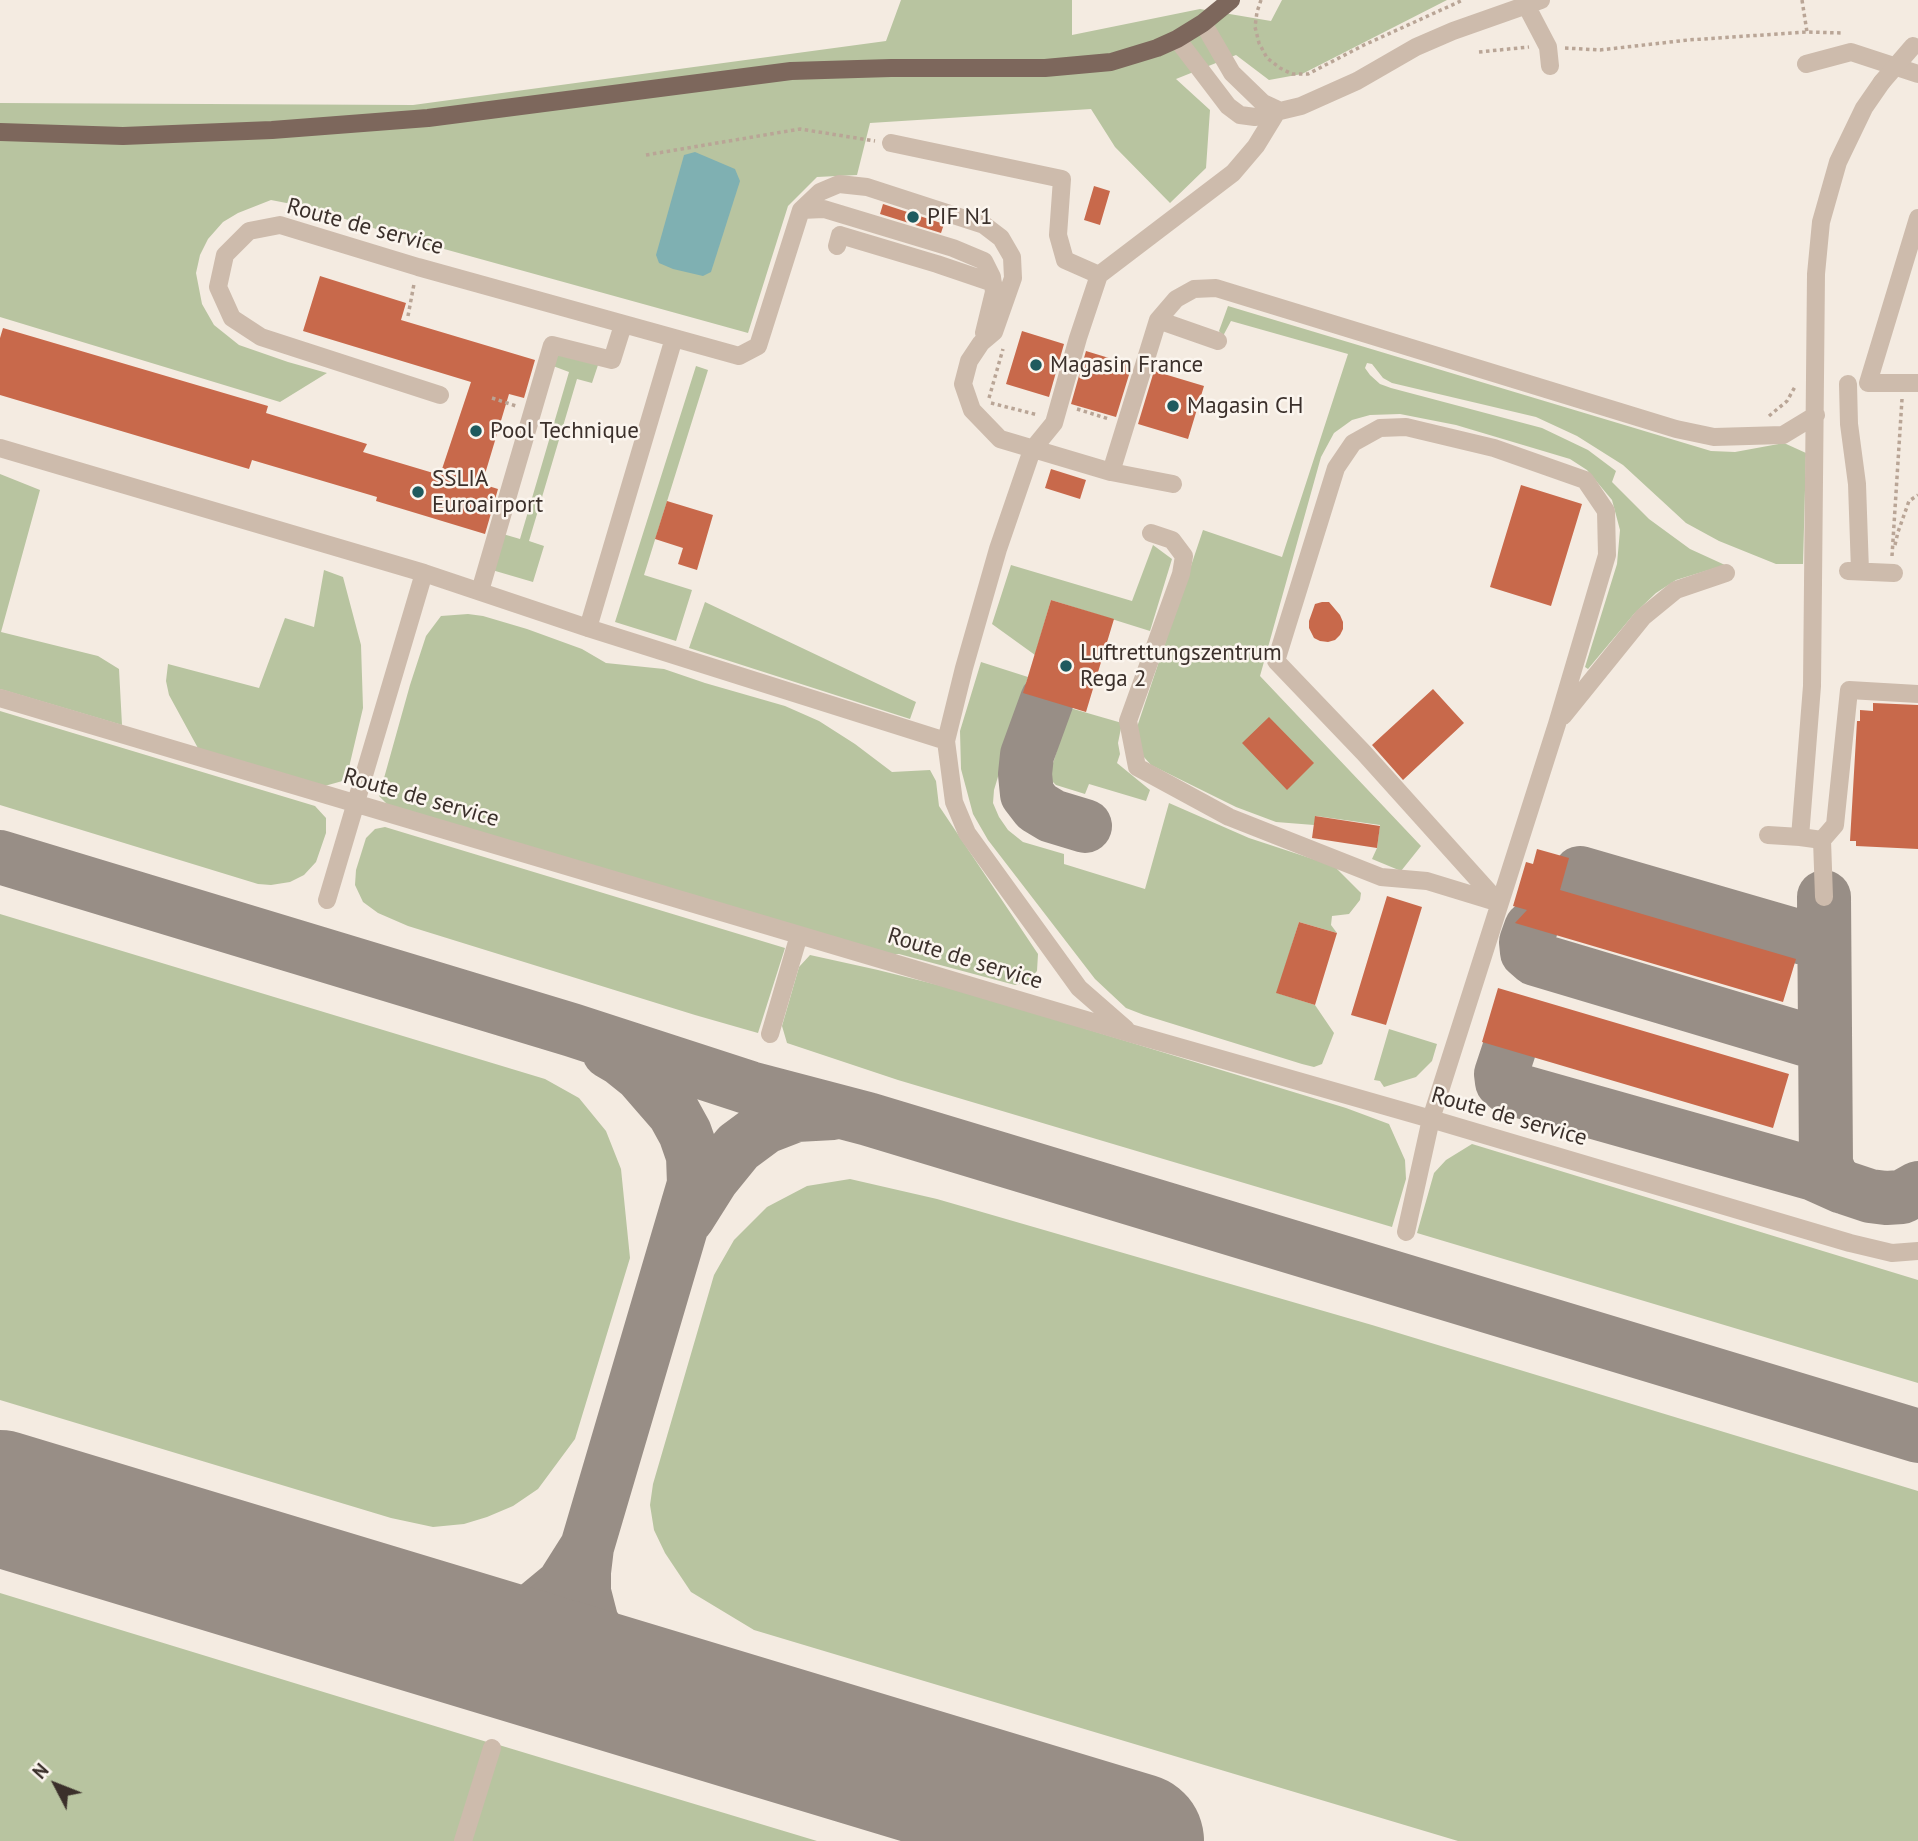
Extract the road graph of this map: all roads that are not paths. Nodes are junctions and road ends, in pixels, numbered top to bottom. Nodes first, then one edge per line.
1 (1231, 0) edge
2 (1534, 2) edge
3 (1203, 23) junction
4 (1177, 39) junction
5 (1916, 44) edge
6 (1806, 64) dead end
7 (1550, 66) dead end
8 (1918, 74) edge
9 (1278, 110) junction
10 (0, 132) edge
11 (891, 144) road end
12 (801, 210) junction
13 (1918, 218) edge
14 (836, 246) dead end
15 (1098, 275) junction
16 (993, 283) junction
17 (1158, 320) junction
18 (623, 325) junction
19 (674, 338) junction
20 (1218, 341) dead end
21 (981, 343) junction
22 (1868, 383) junction
23 (1911, 383) edge
24 (1848, 384) junction
25 (1816, 385) junction
26 (440, 396) dead end
27 (1816, 415) junction
28 (0, 448) edge
29 (1032, 450) junction
30 (1111, 472) junction
31 (1173, 484) dead end
32 (1151, 533) dead end
33 (424, 573) junction
34 (1726, 573) dead end
35 (1894, 573) dead end
36 (480, 591) junction
37 (587, 628) junction
38 (1918, 694) edge
39 (0, 698) edge
40 (1557, 724) junction
41 (946, 741) junction
42 (354, 804) junction
43 (1768, 835) dead end
44 (1800, 837) junction
45 (1822, 839) junction
46 (1824, 897) dead end
47 (327, 900) dead end
48 (1499, 904) junction
49 (799, 935) junction
50 (770, 1034) dead end
51 (1133, 1034) junction
52 (1431, 1119) junction
53 (1406, 1231) dead end
54 (1918, 1251) edge
55 (492, 1748) dead end
56 (463, 1841) edge

1 - 3 main road
2 - 7 street
2 - 9 street
3 - 4 main road
3 - 9 street
4 - 9 street
4 - 10 main road
5 - 25 street, bridge
6 - 8 street
9 - 15 street
11 - 15 street
12 - 16 street
12 - 19 street, Route de service
12 - 21 street
13 - 22 street
14 - 16 street
15 - 29 street
16 - 21 street
17 - 20 street
17 - 27 street
17 - 30 street
18 - 19 street, Route de service
18 - 26 street, Route de service
18 - 36 street
19 - 37 street
21 - 29 street
22 - 23 street
22 - 24 street
24 - 25 street
24 - 35 street
25 - 27 street
27 - 44 street
28 - 33 street
29 - 30 street
29 - 41 street
30 - 31 street
32 - 48 street
33 - 36 street
33 - 42 street
34 - 40 street
36 - 37 street
37 - 41 street
38 - 45 street
39 - 42 street, Route de service
40 - 48 street
40 - 48 street
41 - 51 street
42 - 47 street
42 - 49 street, Route de service
43 - 44 street
44 - 45 street
45 - 46 street
48 - 52 street
49 - 50 street
49 - 51 street, Route de service
51 - 52 street, Route de service
52 - 53 street
52 - 54 street, Route de service
55 - 56 street

